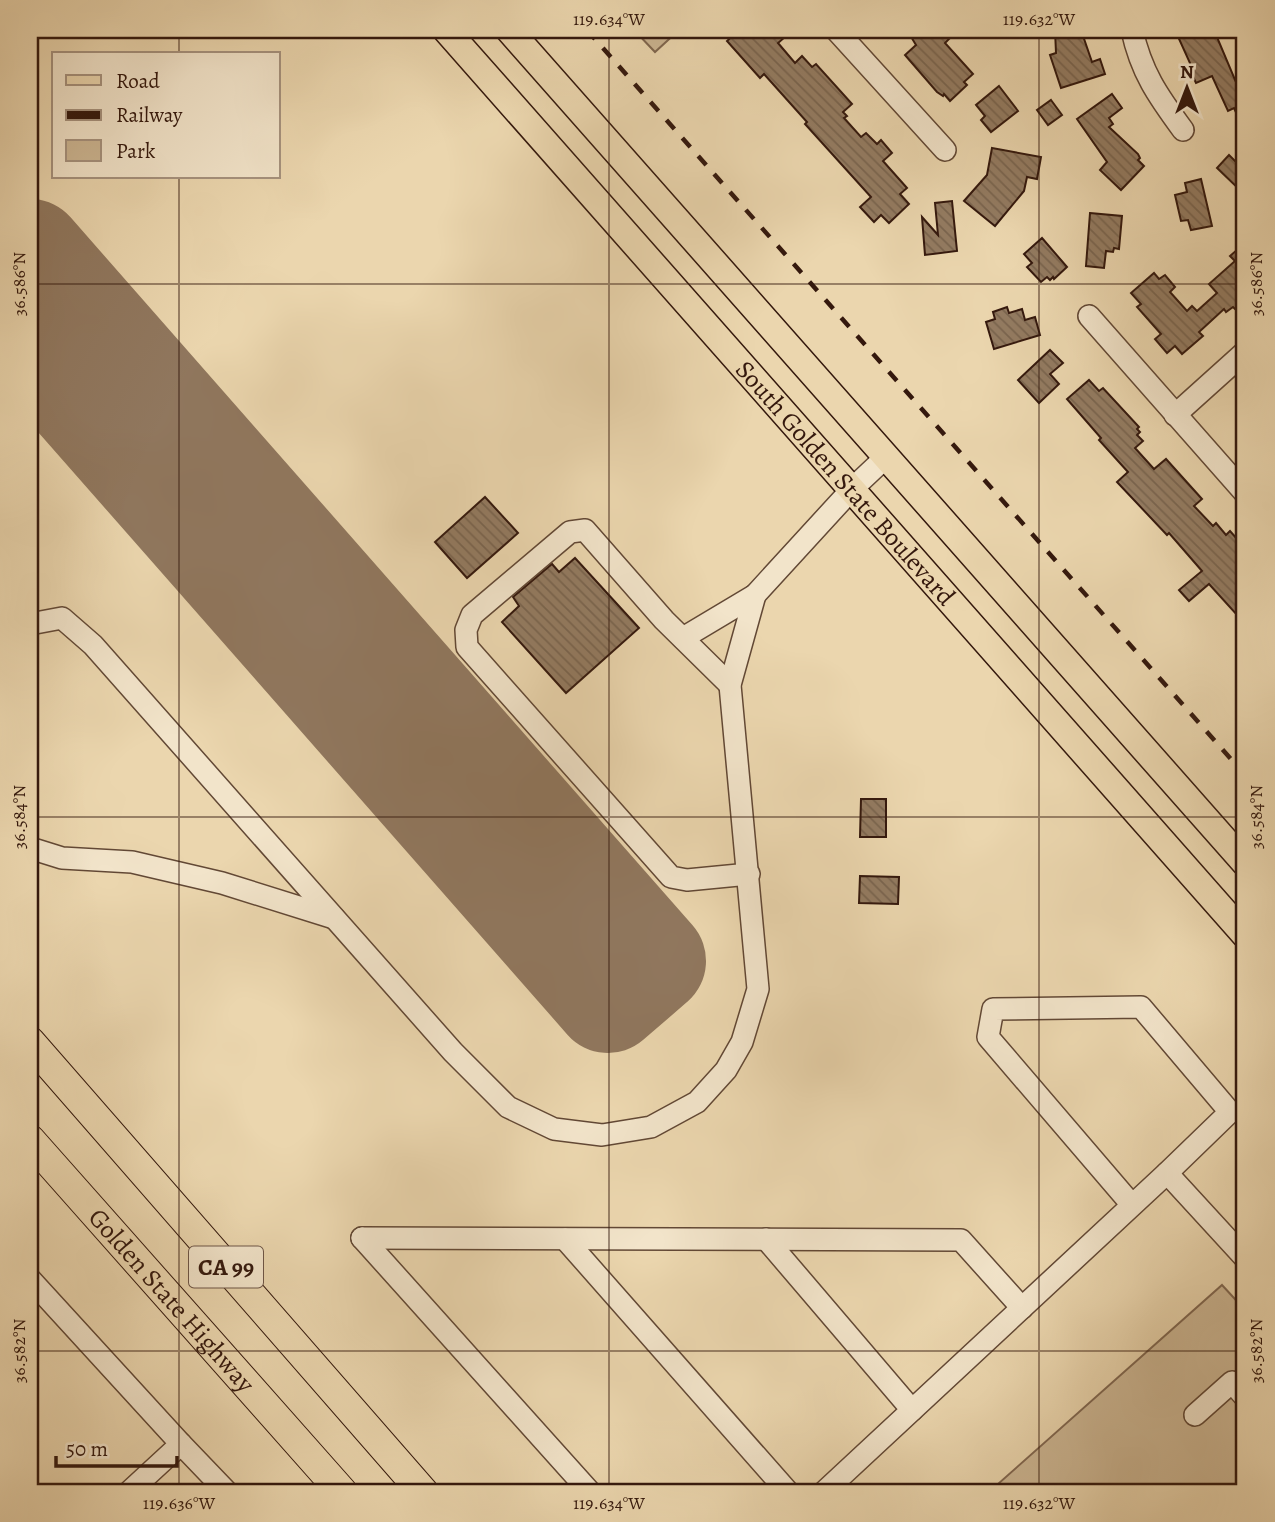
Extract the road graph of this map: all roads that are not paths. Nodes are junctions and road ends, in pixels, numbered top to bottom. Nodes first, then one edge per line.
1 (446, 30) edge
2 (509, 30) edge
3 (1132, 30) edge
4 (848, 34) edge
5 (1183, 130) dead end
6 (946, 150) dead end
7 (1088, 316) dead end
8 (1245, 352) edge
9 (1175, 415) junction
10 (887, 457) junction
11 (852, 489) junction
12 (1245, 493) edge
13 (755, 595) junction
14 (30, 624) edge
15 (683, 638) junction
16 (730, 685) junction
17 (30, 848) edge
18 (1245, 863) edge
19 (748, 873) junction
20 (336, 919) junction
21 (1245, 935) edge
22 (30, 1042) edge
23 (30, 1140) edge
24 (1167, 1173) junction
25 (1132, 1205) junction
26 (565, 1238) junction
27 (766, 1239) junction
28 (1245, 1258) edge
29 (30, 1279) edge
30 (1023, 1308) junction
31 (1245, 1397) edge
32 (912, 1410) junction
33 (1195, 1415) dead end
34 (181, 1444) junction
35 (129, 1492) edge
36 (227, 1492) edge
37 (342, 1492) edge
38 (423, 1492) edge
39 (590, 1492) edge
40 (788, 1492) edge
41 (824, 1492) edge

1 - 11 main road, South Golden State Boulevard
2 - 10 main road, South Golden State Boulevard
3 - 5 street
4 - 6 street
7 - 9 street
8 - 9 street
9 - 12 street
10 - 11 street
10 - 18 main road, South Golden State Boulevard
11 - 13 street
11 - 21 main road, South Golden State Boulevard
13 - 15 street
13 - 16 street
14 - 20 street
15 - 16 street
15 - 19 street
16 - 19 street
17 - 20 street
19 - 20 street
22 - 38 highway, CA 99
23 - 37 highway, Golden State Highway / CA 99
24 - 25 street
24 - 25 street
24 - 28 street
25 - 30 street
26 - 27 street
26 - 39 street
26 - 40 street
27 - 30 street
27 - 32 street
29 - 34 street
30 - 32 street
31 - 33 street
32 - 41 street
34 - 35 street
34 - 36 street

